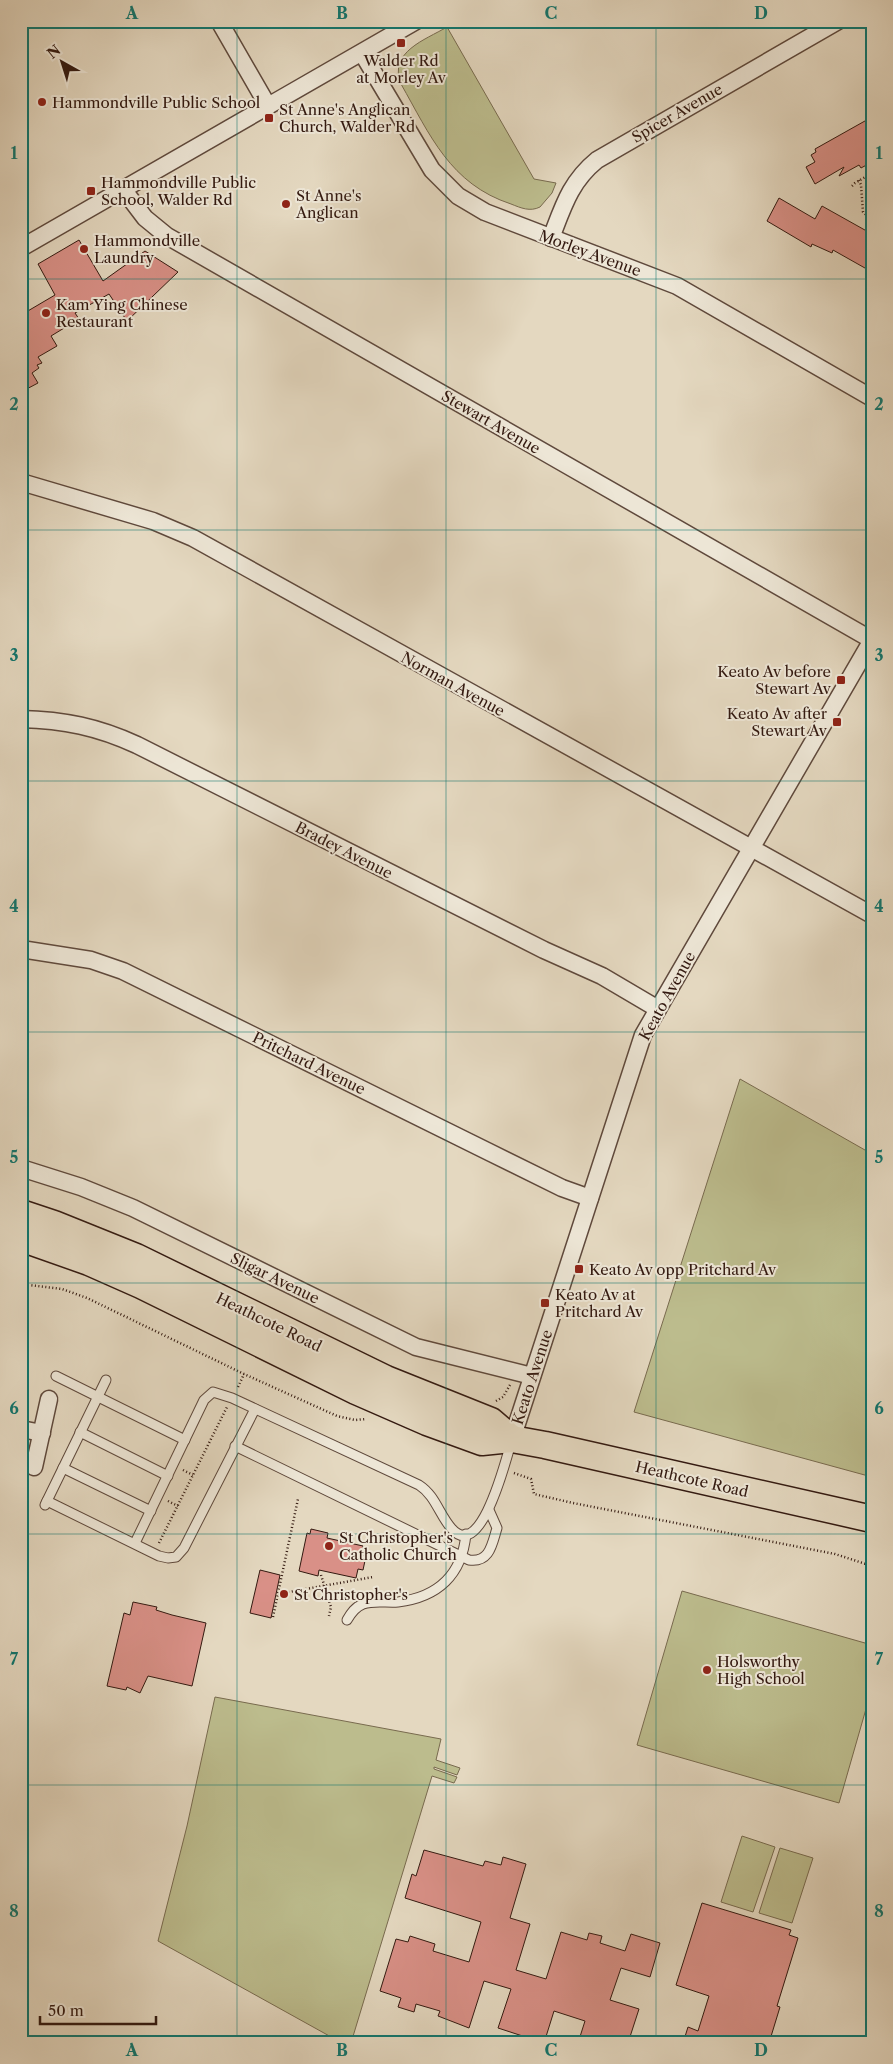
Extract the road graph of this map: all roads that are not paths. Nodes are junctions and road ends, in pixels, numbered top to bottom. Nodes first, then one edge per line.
1 (219, 21) edge
2 (416, 21) edge
3 (838, 21) edge
4 (362, 52) junction
5 (268, 106) junction
6 (123, 189) junction
7 (551, 238) junction
8 (21, 248) edge
9 (872, 398) edge
10 (23, 484) edge
11 (872, 640) edge
12 (21, 720) edge
13 (751, 849) junction
14 (872, 915) edge
15 (21, 949) edge
16 (658, 1009) junction
17 (21, 1168) edge
18 (590, 1198) junction
19 (21, 1213) edge
20 (21, 1238) edge
21 (56, 1376) dead end
22 (532, 1376) junction
23 (106, 1380) dead end
24 (97, 1397) junction
25 (49, 1399) dead end
26 (254, 1409) junction
27 (21, 1429) edge
28 (80, 1432) junction
29 (42, 1433) junction
30 (512, 1439) junction
31 (185, 1440) junction
32 (235, 1446) junction
33 (34, 1467) dead end
34 (63, 1468) junction
35 (168, 1476) junction
36 (489, 1510) junction
37 (150, 1511) junction
38 (872, 1519) edge
39 (466, 1534) junction
40 (135, 1543) junction
41 (461, 1556) junction
42 (347, 1620) dead end

1 - 5 street
2 - 4 street
3 - 7 street, Spicer Avenue
4 - 5 street
4 - 7 street, Morley Avenue
5 - 6 street
6 - 8 street
6 - 11 street, Stewart Avenue
7 - 9 street, Morley Avenue
10 - 13 street, Norman Avenue
11 - 13 street, Keato Avenue
12 - 16 street, Bradey Avenue
13 - 14 street, Norman Avenue
13 - 16 street, Keato Avenue
15 - 18 street, Pritchard Avenue
16 - 18 street, Keato Avenue
17 - 22 street, Sligar Avenue
18 - 22 street, Keato Avenue
19 - 30 main road, Heathcote Road
20 - 30 main road, Heathcote Road
21 - 24 lane
22 - 30 street, Keato Avenue
23 - 24 lane
24 - 28 lane
24 - 31 lane
25 - 29 street
26 - 31 lane
26 - 32 lane
26 - 39 lane
27 - 29 street
28 - 34 lane
28 - 35 lane
29 - 33 street
30 - 36 lane
30 - 38 main road, Heathcote Road
31 - 35 lane
32 - 40 lane
32 - 41 lane
34 - 37 lane
34 - 40 lane
35 - 37 lane
36 - 39 lane
36 - 41 lane
37 - 40 lane
39 - 41 lane
41 - 42 lane

